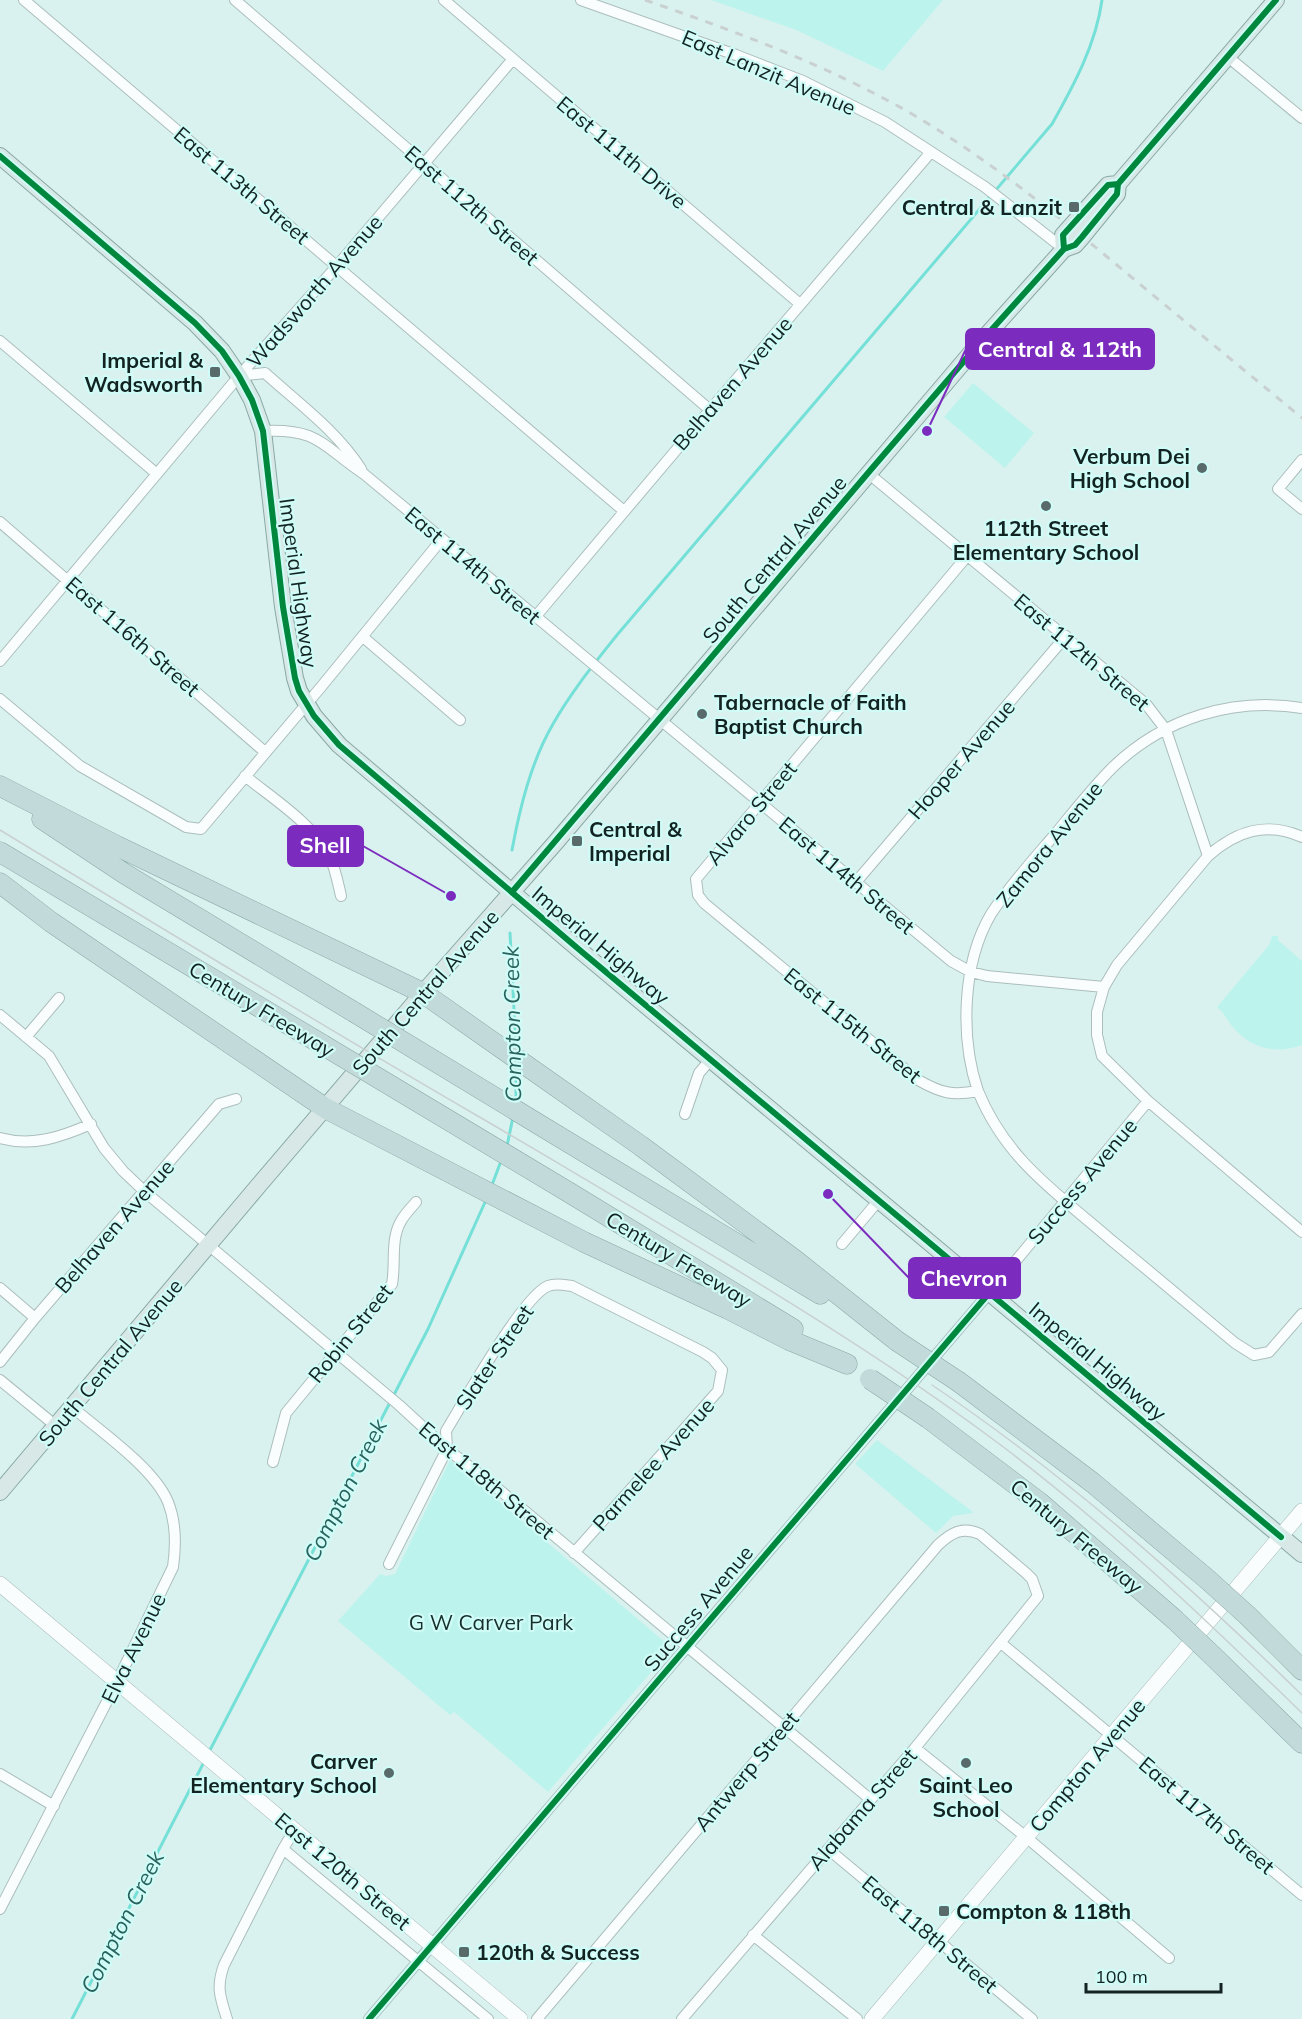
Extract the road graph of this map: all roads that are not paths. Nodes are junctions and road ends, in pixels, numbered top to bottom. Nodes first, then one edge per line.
1 (24, 0) edge
2 (235, 0) edge
3 (444, 0) edge
4 (581, 0) edge
5 (1276, 0) edge
6 (1228, 57) junction
7 (513, 59) junction
8 (1302, 118) edge
9 (931, 152) junction
10 (0, 156) edge
11 (425, 164) junction
12 (1064, 249) junction
13 (337, 266) junction
14 (800, 304) junction
15 (0, 341) edge
16 (239, 376) junction
17 (710, 410) junction
18 (263, 431) junction
19 (1302, 460) edge
20 (868, 473) junction
21 (157, 474) junction
22 (364, 474) junction
23 (1302, 509) edge
24 (624, 511) junction
25 (0, 522) edge
26 (442, 539) junction
27 (968, 555) junction
28 (68, 580) junction
29 (536, 616) junction
30 (1066, 636) junction
31 (363, 637) junction
32 (0, 661) edge
33 (0, 699) edge
34 (307, 704) junction
35 (1302, 708) edge
36 (659, 719) junction
37 (460, 720) dead end
38 (1166, 730) junction
39 (265, 752) junction
40 (245, 776) junction
41 (0, 788) edge
42 (760, 803) junction
43 (1302, 837) edge
44 (0, 852) edge
45 (1208, 856) junction
46 (696, 879) joint
47 (856, 882) junction
48 (0, 883) edge
49 (512, 892) junction
50 (341, 896) dead end
51 (971, 972) junction
52 (1104, 987) junction
53 (423, 993) junction
54 (59, 998) dead end
55 (0, 1015) edge
56 (26, 1037) junction
57 (711, 1059) junction
58 (978, 1091) junction
59 (236, 1099) dead end
60 (1148, 1101) junction
61 (326, 1108) junction
62 (685, 1114) dead end
63 (91, 1124) junction
64 (0, 1138) edge
65 (144, 1191) junction
66 (879, 1200) junction
67 (1066, 1201) junction
68 (416, 1202) dead end
69 (1302, 1232) edge
70 (842, 1244) dead end
71 (209, 1245) junction
72 (0, 1288) edge
73 (990, 1292) junction
74 (1302, 1314) edge
75 (35, 1318) junction
76 (897, 1341) junction
77 (337, 1352) junction
78 (0, 1362) edge
79 (847, 1364) junction
80 (722, 1370) joint
81 (0, 1380) edge
82 (72, 1407) junction
83 (56, 1426) junction
84 (447, 1449) junction
85 (273, 1462) dead end
86 (0, 1492) edge
87 (1302, 1511) edge
88 (1281, 1537) junction
89 (574, 1553) junction
90 (1302, 1554) edge
91 (389, 1564) dead end
92 (0, 1584) edge
93 (1038, 1596) joint
94 (1001, 1643) junction
95 (687, 1646) junction
96 (1302, 1670) edge
97 (117, 1682) junction
98 (783, 1727) junction
99 (1112, 1736) junction
100 (1302, 1743) edge
101 (915, 1748) junction
102 (0, 1774) edge
103 (870, 1798) junction
104 (54, 1806) junction
105 (295, 1829) junction
106 (1026, 1838) junction
107 (828, 1849) junction
108 (283, 1850) junction
109 (1302, 1895) edge
110 (0, 1909) edge
111 (753, 1935) junction
112 (938, 1941) junction
113 (432, 1945) junction
114 (1169, 1958) dead end
115 (419, 1961) junction
116 (227, 2019) edge
117 (369, 2019) edge
118 (488, 2019) edge
119 (520, 2019) edge
120 (537, 2019) edge
121 (682, 2019) edge
122 (857, 2019) edge
123 (872, 2019) edge
124 (1032, 2019) edge

1 - 13 street, East 113th Street
2 - 11 street, East 112th Street
3 - 7 street, East 111th Drive
4 - 9 street, East Lanzit Avenue
5 - 6 main road, South Central Avenue
6 - 8 street
6 - 12 main road, South Central Avenue
7 - 11 street, Wadsworth Avenue
7 - 14 street, East 111th Drive
9 - 12 street, East Lanzit Avenue
9 - 14 street, Belhaven Avenue
10 - 16 main road, Imperial Highway
11 - 13 street, Wadsworth Avenue
11 - 17 street, East 112th Street
12 - 20 main road, South Central Avenue
13 - 16 street, Wadsworth Avenue
13 - 24 street, East 113th Street
14 - 17 street, Belhaven Avenue
15 - 21 street
16 - 18 main road, Imperial Highway
16 - 21 street, Wadsworth Avenue
16 - 22 street, East 114th Street
17 - 24 street, Belhaven Avenue
18 - 22 street, East 114th Street
18 - 34 main road, Imperial Highway
19 - 23 street
20 - 27 street, East 112th Street
20 - 36 main road, South Central Avenue
21 - 28 street, Wadsworth Avenue
22 - 26 street, East 114th Street
24 - 29 street, Belhaven Avenue
25 - 28 street, East 116th Street
26 - 29 street, East 114th Street
26 - 31 street
27 - 30 street, East 112th Street
27 - 42 street, Alvaro Street
28 - 32 street, Wadsworth Avenue
28 - 39 street, East 116th Street
29 - 36 street, East 114th Street
30 - 38 street, East 112th Street
30 - 47 street, Hooper Avenue
31 - 34 street
31 - 37 street
33 - 40 street
34 - 39 street
34 - 49 main road, Imperial Highway
35 - 38 street, Zamora Avenue
36 - 42 street, East 114th Street
36 - 49 main road, South Central Avenue
38 - 45 street, East 112th Street
38 - 51 street, Zamora Avenue
39 - 40 street
40 - 50 street
41 - 53 highway
41 - 76 highway, Century Freeway, bridge
42 - 46 street, Alvaro Street
42 - 47 street, East 114th Street
43 - 45 street
44 - 79 highway, Century Freeway, bridge
45 - 52 street
46 - 58 street, East 115th Street
47 - 51 street, East 114th Street
48 - 61 highway
49 - 53 main road, South Central Avenue
49 - 57 main road, Imperial Highway
51 - 52 street, East 114th Street
51 - 58 street, Zamora Avenue
52 - 60 street
53 - 61 main road, South Central Avenue
53 - 76 highway
54 - 56 street
55 - 56 street, East 118th Street
56 - 63 street, East 118th Street
57 - 62 street
57 - 66 main road, Imperial Highway
58 - 67 street
59 - 65 street, Belhaven Avenue
60 - 67 street, Success Avenue
60 - 69 street
61 - 71 main road, South Central Avenue
61 - 79 highway
63 - 64 street
63 - 65 street, East 118th Street
65 - 71 street, East 118th Street
65 - 75 street, Belhaven Avenue
66 - 70 street
66 - 73 main road, Imperial Highway
67 - 73 street, Success Avenue
67 - 74 street
68 - 77 street, Robin Street
71 - 77 street, East 118th Street
71 - 82 main road, South Central Avenue
72 - 75 street
73 - 88 main road, Imperial Highway
73 - 95 street, Success Avenue
75 - 78 street, Belhaven Avenue
76 - 96 highway, Century Freeway, bridge
77 - 84 street, East 118th Street
77 - 85 street, Robin Street
79 - 100 highway, Century Freeway, bridge
80 - 84 street, Slater Street
80 - 89 street, Parmelee Avenue
81 - 83 street
82 - 83 main road, South Central Avenue
82 - 97 street, Elva Avenue
83 - 86 main road, South Central Avenue
84 - 89 street, East 118th Street
84 - 91 street, Slater Street
87 - 88 street, Compton Avenue
88 - 90 main road, Imperial Highway
88 - 99 street, Compton Avenue
89 - 95 street, East 118th Street
92 - 97 street, East 120th Street
93 - 94 street, Alabama Street
93 - 98 street, Antwerp Street
94 - 99 street, East 117th Street
94 - 101 street, Alabama Street
95 - 98 street, East 118th Street
95 - 113 street, Success Avenue
97 - 104 street, Elva Avenue
97 - 105 street, East 120th Street
98 - 103 street, East 118th Street
98 - 120 street, Antwerp Street
99 - 106 street, Compton Avenue
99 - 109 street, East 117th Street
101 - 103 street, Alabama Street
101 - 106 street
102 - 104 street
103 - 107 street, Alabama Street
104 - 110 street, Elva Avenue
105 - 108 street
105 - 113 street, East 120th Street
106 - 112 street, Compton Avenue
106 - 114 street
107 - 111 street, Alabama Street
107 - 112 street, East 118th Street
108 - 115 street
108 - 116 street
111 - 121 street, Alabama Street
111 - 122 street
112 - 123 street, Compton Avenue
112 - 124 street, East 118th Street
113 - 115 street, Success Avenue
113 - 119 street, East 120th Street
115 - 117 street, Success Avenue
115 - 118 street

